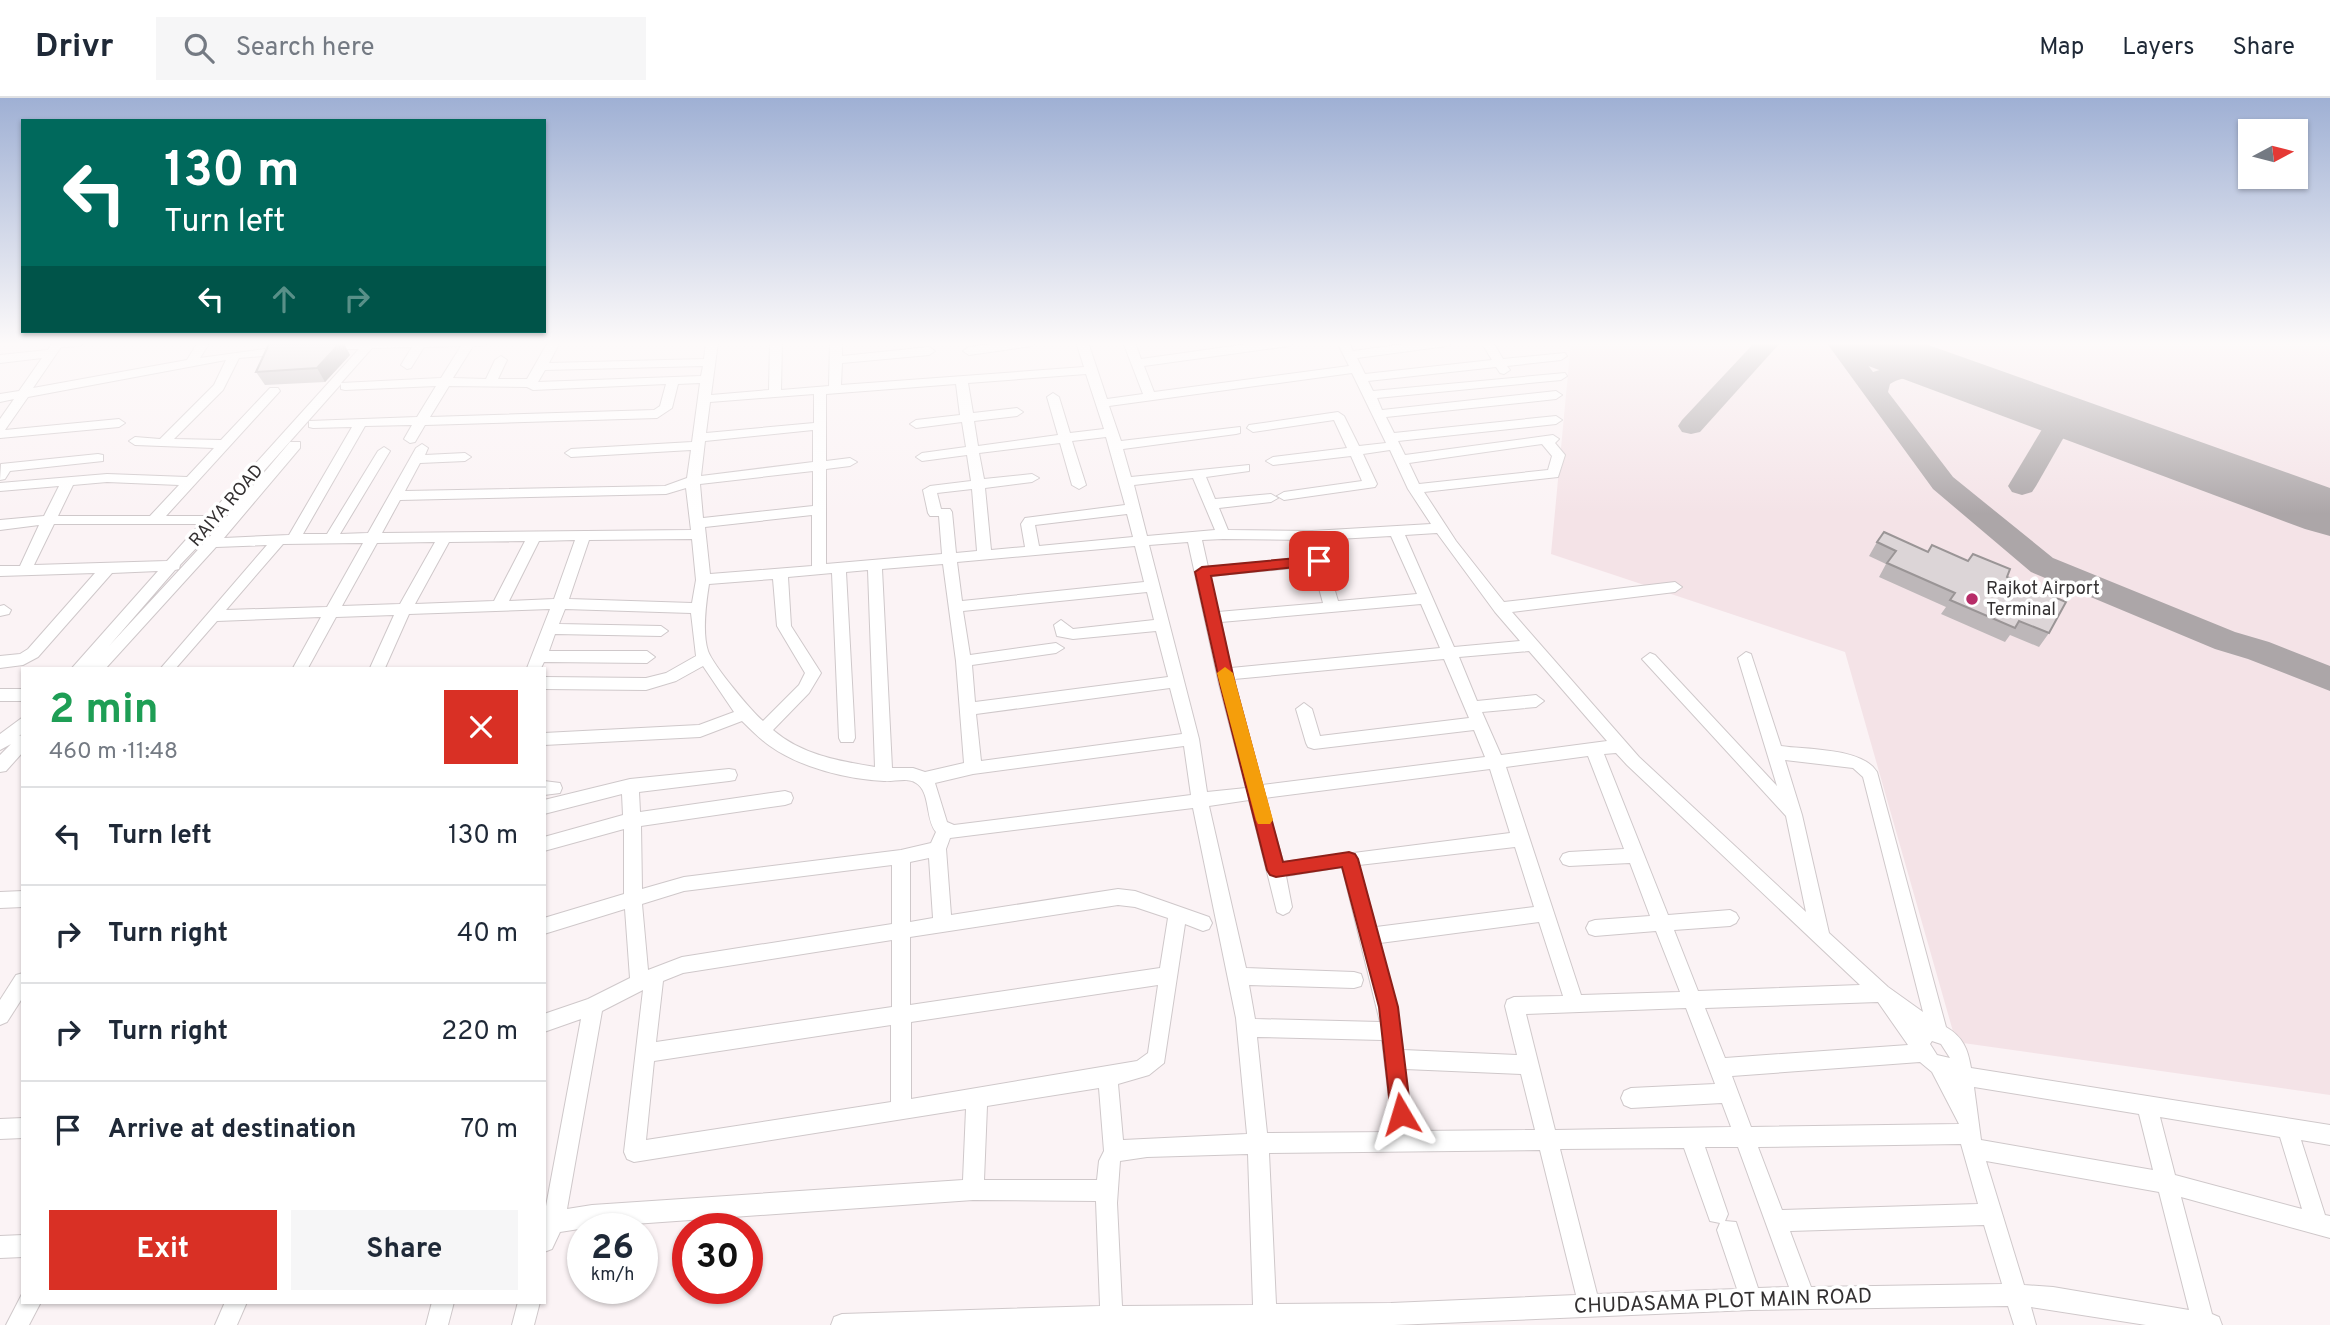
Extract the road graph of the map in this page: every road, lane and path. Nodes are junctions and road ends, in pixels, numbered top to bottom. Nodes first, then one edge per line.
1 (21, 399) edge
2 (207, 399) edge
3 (266, 399) edge
4 (325, 399) edge
5 (334, 399) edge
6 (434, 399) edge
7 (668, 399) edge
8 (704, 399) edge
9 (820, 399) edge
10 (964, 399) edge
11 (1054, 399) edge
12 (1100, 399) edge
13 (1135, 399) edge
14 (1371, 399) edge
15 (1454, 399) edge
16 (1518, 399) edge
17 (1102, 404) junction
18 (1458, 406) junction
19 (1017, 412) dead end
20 (1377, 414) junction
21 (967, 417) junction
22 (421, 420) junction
23 (1556, 420) dead end
24 (361, 422) junction
25 (119, 423) dead end
26 (313, 424) junction
27 (916, 424) dead end
28 (1516, 424) junction
29 (820, 426) junction
30 (0, 428) edge
31 (1253, 428) dead end
32 (1236, 430) dead end
33 (0, 434) edge
34 (1065, 438) junction
35 (410, 439) dead end
36 (1114, 439) junction
37 (135, 441) dead end
38 (698, 442) junction
39 (163, 443) junction
40 (1529, 443) junction
41 (223, 444) junction
42 (1393, 448) junction
43 (972, 450) junction
44 (384, 451) dead end
45 (1355, 451) junction
46 (571, 453) dead end
47 (465, 457) dead end
48 (922, 457) dead end
49 (98, 458) dead end
50 (1273, 461) dead end
51 (850, 462) dead end
52 (820, 466) junction
53 (1244, 468) dead end
54 (1198, 474) junction
55 (0, 476) edge
56 (1032, 478) dead end
57 (69, 480) junction
58 (189, 481) junction
59 (693, 481) junction
60 (1126, 482) junction
61 (978, 484) junction
62 (1079, 485) dead end
63 (0, 487) edge
64 (1415, 489) junction
65 (396, 496) junction
66 (1211, 505) junction
67 (1133, 509) junction
68 (821, 510) junction
69 (49, 520) junction
70 (154, 520) junction
71 (215, 520) junction
72 (0, 525) edge
73 (698, 528) junction
74 (1441, 528) junction
75 (1396, 531) junction
76 (1223, 534) junction
77 (1194, 536) junction
78 (1312, 536) junction
79 (534, 537) junction
80 (583, 537) junction
81 (331, 538) junction
82 (373, 538) junction
83 (444, 538) junction
84 (286, 539) junction
85 (1141, 541) junction
86 (212, 543) junction
87 (1033, 550) junction
88 (984, 555) junction
89 (949, 559) junction
90 (1319, 561) junction
91 (874, 565) junction
92 (174, 566) junction
93 (820, 568) junction
94 (839, 568) junction
95 (25, 569) junction
96 (106, 570) junction
97 (0, 571) edge
98 (780, 572) junction
99 (1202, 572) junction
100 (703, 580) junction
101 (1152, 586) junction
102 (1675, 587) dead end
103 (1426, 598) junction
104 (559, 604) junction
105 (498, 607) junction
106 (955, 607) junction
107 (1332, 607) junction
108 (698, 608) junction
109 (1500, 608) junction
110 (404, 610) junction
111 (334, 612) junction
112 (214, 615) junction
113 (1213, 618) junction
114 (1061, 625) dead end
115 (1161, 625) junction
116 (550, 629) junction
117 (661, 631) dead end
118 (1533, 645) junction
119 (1056, 648) dead end
120 (1448, 652) junction
121 (647, 657) dead end
122 (705, 658) junction
123 (1746, 658) dead end
124 (1650, 659) dead end
125 (964, 661) junction
126 (0, 662) edge
127 (537, 662) edge
128 (81, 667) edge
129 (98, 667) edge
130 (169, 667) edge
131 (302, 667) edge
132 (378, 667) edge
133 (1225, 674) junction
134 (1176, 682) junction
135 (546, 683) edge
136 (0, 695) edge
137 (21, 695) edge
138 (1536, 701) dead end
139 (1472, 707) junction
140 (969, 709) junction
141 (1304, 709) dead end
142 (744, 714) junction
143 (1479, 723) junction
144 (21, 725) edge
145 (763, 730) junction
146 (847, 738) dead end
147 (546, 739) edge
148 (1191, 739) junction
149 (1, 743) edge
150 (21, 743) edge
151 (1620, 746) junction
152 (1594, 750) junction
153 (1775, 752) junction
154 (1496, 763) junction
155 (0, 766) edge
156 (973, 768) junction
157 (729, 775) dead end
158 (884, 775) junction
159 (924, 779) junction
160 (630, 786) junction
161 (1258, 794) junction
162 (785, 798) dead end
163 (1200, 802) junction
164 (546, 807) edge
165 (1794, 815) junction
166 (632, 820) junction
167 (945, 830) junction
168 (1521, 839) junction
169 (546, 844) edge
170 (937, 849) junction
171 (1636, 856) junction
172 (901, 857) junction
173 (1349, 859) junction
174 (1569, 859) dead end
175 (1276, 870) junction
176 (633, 899) junction
177 (1283, 907) dead end
178 (1545, 913) junction
179 (1177, 915) junction
180 (1730, 918) dead end
181 (1203, 923) dead end
182 (1662, 923) junction
183 (546, 925) edge
184 (943, 926) junction
185 (1595, 928) dead end
186 (900, 933) junction
187 (1370, 936) junction
188 (1821, 938) junction
189 (1167, 975) junction
190 (1238, 976) junction
191 (647, 979) junction
192 (1354, 980) dead end
193 (21, 984) edge
194 (1884, 996) junction
195 (1692, 998) junction
196 (1576, 1003) junction
197 (593, 1006) junction
198 (8, 1007) edge
199 (900, 1015) junction
200 (546, 1022) edge
201 (1248, 1028) junction
202 (1391, 1031) junction
203 (1928, 1041) junction
204 (646, 1053) junction
205 (1394, 1059) junction
206 (1528, 1065) junction
207 (1939, 1067) junction
208 (1719, 1068) junction
209 (1961, 1070) junction
210 (1108, 1077) junction
211 (1728, 1093) junction
212 (977, 1097) junction
213 (1631, 1098) dead end
214 (2147, 1106) junction
215 (901, 1110) junction
216 (21, 1128) edge
217 (2287, 1128) junction
218 (0, 1129) edge
219 (1970, 1135) junction
220 (2330, 1135) edge
221 (1744, 1136) junction
222 (1691, 1137) junction
223 (1547, 1139) junction
224 (1404, 1141) junction
225 (1258, 1143) junction
226 (1114, 1153) junction
227 (2168, 1183) junction
228 (972, 1190) junction
229 (1107, 1191) junction
230 (552, 1193) edge
231 (1992, 1214) junction
232 (1775, 1221) junction
233 (2324, 1225) edge
234 (549, 1232) edge
235 (21, 1246) edge
236 (0, 1247) edge
237 (2016, 1295) junction
238 (1751, 1299) junction
239 (1814, 1299) junction
240 (29, 1304) edge
241 (235, 1304) edge
242 (442, 1304) edge
243 (528, 1304) edge
244 (1589, 1305) junction
245 (1265, 1315) junction
246 (1112, 1317) junction
247 (2207, 1324) edge
248 (18, 1325) edge
249 (226, 1325) edge
250 (437, 1325) edge
251 (523, 1325) edge
252 (842, 1325) edge
253 (2025, 1325) edge

1 - 30 street
2 - 39 street
3 - 41 street
4 - 71 street, RAIYA ROAD
5 - 26 street, RAIYA ROAD
6 - 22 street
7 - 22 street
8 - 38 street
9 - 29 street
10 - 21 street
11 - 34 street
12 - 17 street
13 - 17 street
14 - 20 street
15 - 18 street
16 - 18 street
17 - 36 street
18 - 20 street
19 - 21 street
20 - 42 street
21 - 27 street
21 - 43 street
22 - 24 street
22 - 35 street
23 - 28 street
24 - 26 street
24 - 84 street
25 - 33 street
26 - 86 street, RAIYA ROAD
28 - 40 street
28 - 42 street
29 - 38 street
29 - 52 street
31 - 45 street
32 - 36 street
34 - 36 street
34 - 43 street
34 - 62 street
36 - 60 street
37 - 39 street
38 - 46 street
38 - 59 street
39 - 41 street
40 - 42 street
40 - 64 street
41 - 58 street
42 - 45 street
42 - 64 street
43 - 48 street
43 - 61 street
44 - 81 street
45 - 50 street
45 - 66 street
47 - 65 street
49 - 55 street
51 - 52 street
52 - 59 street
52 - 68 street
53 - 54 street
54 - 60 street
54 - 66 street
56 - 61 street
57 - 58 street
57 - 63 street
57 - 69 street
58 - 70 street
59 - 65 street
59 - 73 street
60 - 67 street
61 - 88 street
61 - 89 street
64 - 74 street
65 - 82 street
66 - 76 street
67 - 85 street
67 - 87 street
68 - 73 street
68 - 93 street
69 - 70 street
69 - 72 street
69 - 95 street
70 - 71 street
71 - 92 street, RAIYA ROAD
73 - 80 street
73 - 100 street
74 - 75 street
74 - 109 street
75 - 78 street
75 - 103 street
76 - 77 street
76 - 78 street
77 - 85 street
77 - 99 street
78 - 90 street
79 - 80 street
79 - 83 street
79 - 105 street
80 - 104 street
81 - 82 street
81 - 84 street
82 - 83 street
82 - 111 street
83 - 110 street
84 - 86 street
84 - 112 street
85 - 87 street
85 - 101 street
86 - 129 street, RAIYA ROAD
87 - 88 street
88 - 89 street
89 - 91 street
89 - 106 street
90 - 99 street
90 - 107 street
91 - 94 street
91 - 158 street
92 - 96 street
92 - 128 street, RAIYA ROAD
93 - 94 street
93 - 98 street
94 - 146 street
95 - 96 street
95 - 97 street
96 - 126 street
98 - 100 street
98 - 145 street
99 - 113 street
100 - 108 street
101 - 106 street
101 - 115 street
102 - 109 street
103 - 107 street
103 - 120 street
104 - 105 street
104 - 108 street
104 - 116 street
105 - 110 street
106 - 125 street
107 - 113 street
108 - 122 street
109 - 118 street
110 - 111 street
110 - 132 street
111 - 112 street
111 - 131 street
112 - 130 street
113 - 133 street
114 - 115 street
115 - 134 street
116 - 117 street
116 - 127 street
118 - 120 street
118 - 151 street
119 - 125 street
120 - 133 street
120 - 139 street
121 - 127 street
122 - 135 street
122 - 142 street
123 - 153 street
124 - 165 street
125 - 140 street
133 - 161 street
134 - 140 street
134 - 148 street
136 - 137 street
138 - 139 street
139 - 143 street
140 - 156 street
141 - 143 street
142 - 145 street
142 - 147 street
143 - 154 street
144 - 149 street
145 - 158 street
148 - 156 street
148 - 163 street
150 - 155 street
151 - 152 street
151 - 188 street
152 - 154 street
152 - 171 street
153 - 165 street
153 - 203 street
154 - 161 street
154 - 168 street
156 - 159 street
157 - 160 street
158 - 159 street
159 - 167 street
160 - 164 street
160 - 166 street
161 - 163 street
161 - 175 street
162 - 166 street
163 - 167 street
163 - 190 street
165 - 188 street
166 - 169 street
166 - 176 street
167 - 170 street
168 - 173 street
168 - 178 street
170 - 172 street
170 - 184 street
171 - 174 street
171 - 182 street
172 - 176 street
172 - 186 street
173 - 175 street
173 - 187 street
175 - 177 street
176 - 183 street
176 - 191 street
178 - 187 street
178 - 196 street
179 - 181 street
179 - 184 street
179 - 189 street
180 - 182 street
182 - 185 street
182 - 195 street
184 - 186 street
186 - 191 street
186 - 199 street
187 - 202 street
188 - 194 street
189 - 199 street
189 - 210 street
190 - 192 street
190 - 201 street
191 - 197 street
191 - 204 street
193 - 198 street
194 - 195 street
194 - 203 street
195 - 196 street
195 - 208 street
196 - 206 street
197 - 200 street
197 - 230 street
199 - 204 street
199 - 215 street
201 - 202 street
201 - 225 street
202 - 205 street
203 - 207 street
203 - 208 street
203 - 209 street
204 - 215 street
205 - 206 street
205 - 224 street
206 - 223 street
207 - 209 street
207 - 219 street
208 - 211 street
209 - 214 street
209 - 219 street
210 - 212 street
210 - 226 street
211 - 213 street
211 - 221 street
212 - 215 street
212 - 228 street
214 - 217 street
214 - 227 street
216 - 218 street
217 - 220 street
217 - 233 street
219 - 221 street
219 - 227 street
219 - 231 street
221 - 222 street
221 - 232 street
222 - 223 street
222 - 238 street
223 - 224 street
223 - 244 street
224 - 225 street
225 - 226 street
225 - 245 street
226 - 229 street
227 - 233 street
227 - 247 street
228 - 229 street
228 - 234 street
229 - 246 street
230 - 234 street
231 - 232 street
231 - 237 street
232 - 239 street
235 - 236 street
237 - 239 street, CHUDASAMA PLOT MAIN ROAD
237 - 247 street, CHUDASAMA PLOT MAIN ROAD
237 - 253 street
238 - 239 street, CHUDASAMA PLOT MAIN ROAD
238 - 244 street, CHUDASAMA PLOT MAIN ROAD
240 - 248 street
241 - 249 street
242 - 250 street
243 - 251 street
244 - 245 street, CHUDASAMA PLOT MAIN ROAD
245 - 246 street, CHUDASAMA PLOT MAIN ROAD
246 - 252 street, CHUDASAMA PLOT MAIN ROAD

